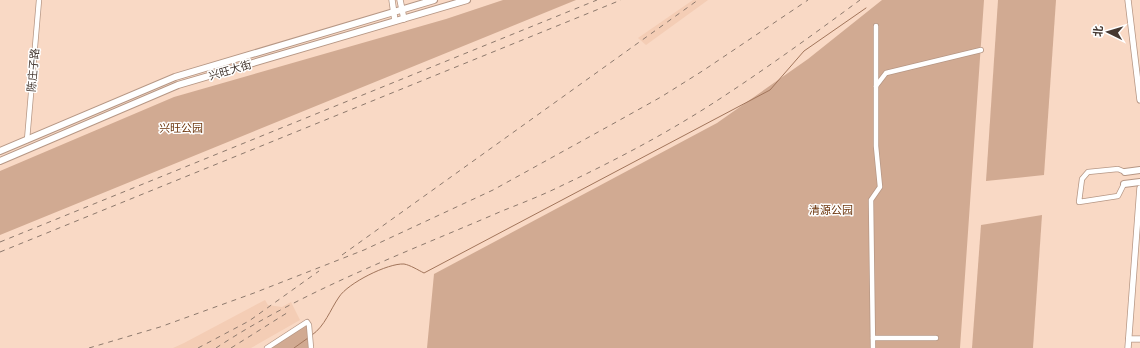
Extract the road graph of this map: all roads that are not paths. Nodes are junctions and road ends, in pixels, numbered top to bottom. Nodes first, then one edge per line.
1 (39, 0) edge
2 (392, 0) edge
3 (400, 0) edge
4 (434, 0) edge
5 (467, 0) edge
6 (1128, 0) edge
7 (402, 10) junction
8 (394, 12) junction
9 (404, 19) junction
10 (395, 21) junction
11 (876, 26) dead end
12 (981, 50) dead end
13 (876, 86) junction
14 (1140, 100) edge
15 (27, 140) junction
16 (0, 151) edge
17 (0, 161) edge
18 (1140, 170) edge
19 (1124, 172) joint
20 (1140, 182) edge
21 (1124, 184) joint
22 (1140, 188) edge
23 (873, 338) junction
24 (936, 338) dead end
25 (1129, 339) junction
26 (1140, 339) edge
27 (267, 348) edge
28 (311, 348) edge
29 (873, 348) edge
30 (1128, 348) edge

1 - 15 street, 陈庄子路
2 - 8 street
3 - 7 street
4 - 7 main road, 兴旺大街
5 - 9 main road, 兴旺大街
6 - 14 street
7 - 8 main road, 兴旺大街
7 - 9 street
8 - 10 street
8 - 15 main road, 兴旺大街
9 - 10 main road, 兴旺大街
10 - 17 main road, 兴旺大街
11 - 13 street
12 - 13 street
13 - 23 street
15 - 16 main road, 兴旺大街
18 - 19 main road
19 - 21 street
20 - 21 main road
22 - 25 street
23 - 24 street
23 - 29 street
25 - 26 street
25 - 30 street
27 - 28 street

